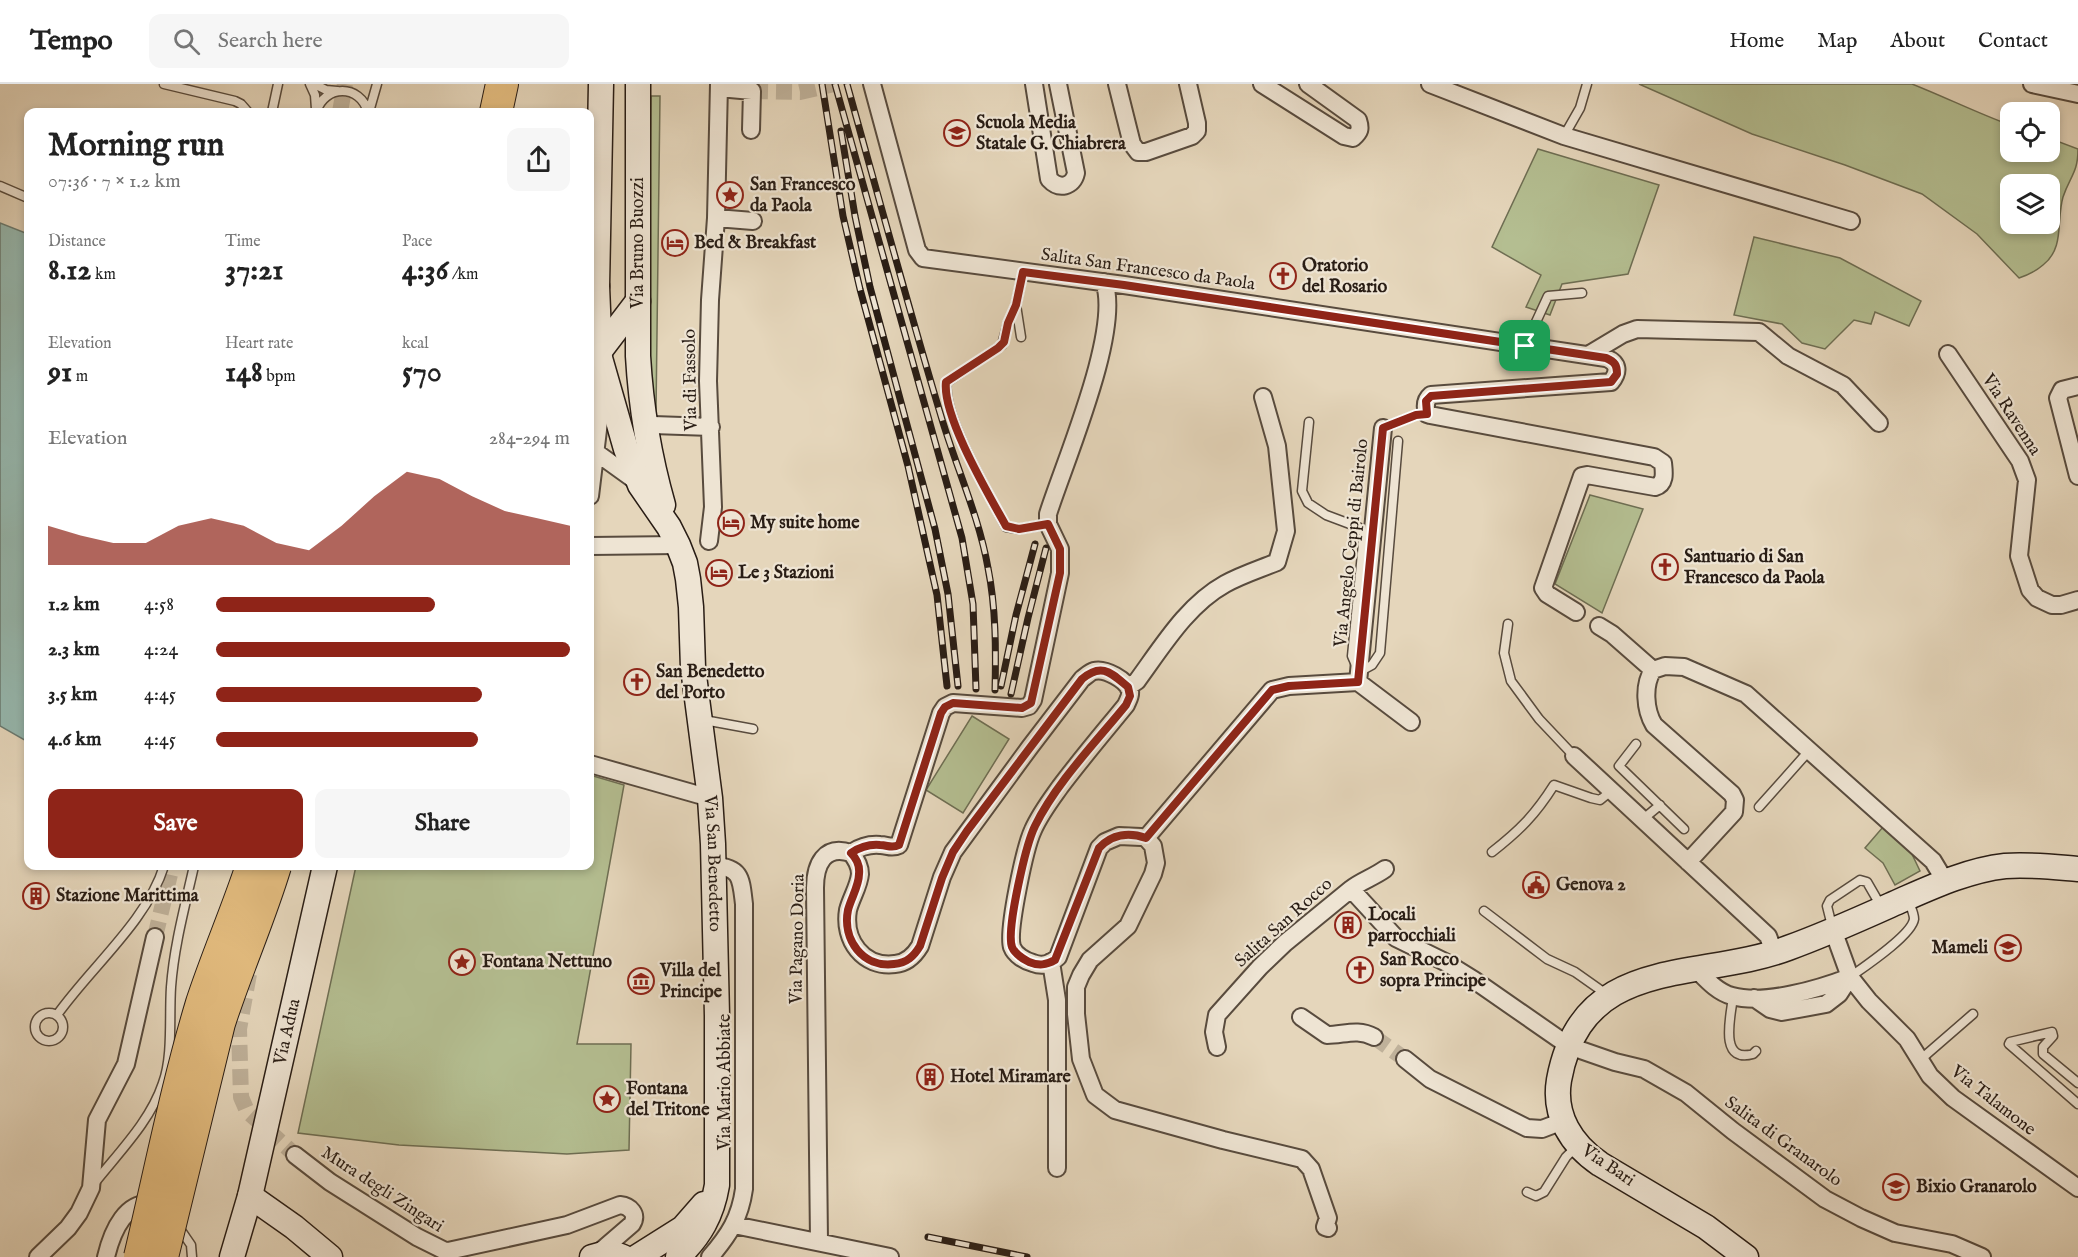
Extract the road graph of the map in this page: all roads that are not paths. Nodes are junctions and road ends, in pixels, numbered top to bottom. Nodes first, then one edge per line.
1 (164, 84) edge
2 (278, 84) edge
3 (312, 84) edge
4 (375, 84) edge
5 (502, 84) edge
6 (524, 84) edge
7 (601, 84) edge
8 (638, 84) edge
9 (872, 84) edge
10 (1034, 84) edge
11 (1058, 84) edge
12 (1117, 84) edge
13 (1188, 84) edge
14 (1262, 84) edge
15 (1308, 84) edge
16 (1430, 84) edge
17 (1587, 84) edge
18 (2031, 84) edge
19 (719, 86) edge
20 (337, 91) junction
21 (352, 93) junction
22 (2078, 94) edge
23 (244, 108) edge
24 (273, 108) edge
25 (316, 108) edge
26 (318, 108) edge
27 (366, 108) edge
28 (369, 108) edge
29 (497, 108) edge
30 (520, 108) edge
31 (751, 130) dead end
32 (1564, 136) junction
33 (0, 186) edge
34 (24, 196) edge
35 (716, 218) junction
36 (753, 221) dead end
37 (1851, 221) dead end
38 (1023, 272) junction
39 (1104, 282) junction
40 (597, 286) junction
41 (1582, 293) dead end
42 (594, 301) edge
43 (638, 301) junction
44 (1016, 305) junction
45 (1021, 337) dead end
46 (1525, 346) junction
47 (1948, 354) dead end
48 (1588, 355) junction
49 (597, 358) edge
50 (2078, 386) edge
51 (1263, 397) dead end
52 (640, 401) joint
53 (1427, 414) junction
54 (1309, 422) dead end
55 (1879, 423) dead end
56 (644, 427) junction
57 (711, 427) junction
58 (1383, 428) joint
59 (594, 440) edge
60 (1398, 441) dead end
61 (594, 451) edge
62 (2078, 476) edge
63 (640, 485) junction
64 (1048, 524) junction
65 (673, 536) junction
66 (709, 541) dead end
67 (594, 546) edge
68 (2078, 600) edge
69 (1576, 612) dead end
70 (1508, 624) dead end
71 (1599, 626) dead end
72 (1653, 670) junction
73 (1358, 677) junction
74 (1128, 687) junction
75 (698, 719) junction
76 (1411, 722) dead end
77 (753, 729) dead end
78 (1636, 744) dead end
79 (1808, 752) junction
80 (1574, 756) joint
81 (594, 765) edge
82 (1611, 791) junction
83 (710, 798) junction
84 (1660, 805) junction
85 (1759, 807) dead end
86 (1642, 820) junction
87 (1684, 829) dead end
88 (1146, 838) junction
89 (1492, 852) dead end
90 (851, 853) junction
91 (1688, 862) junction
92 (714, 866) junction
93 (1385, 869) dead end
94 (2078, 869) edge
95 (162, 870) edge
96 (193, 870) edge
97 (251, 870) edge
98 (274, 870) edge
99 (324, 870) edge
100 (1946, 881) junction
101 (1352, 889) junction
102 (1907, 898) junction
103 (1882, 909) junction
104 (1484, 911) dead end
105 (1833, 930) junction
106 (154, 937) tunnel mouth
107 (1774, 952) junction
108 (1051, 962) junction
109 (1695, 969) junction
110 (1850, 977) junction
111 (1610, 996) junction
112 (1733, 997) junction
113 (1973, 1014) dead end
114 (57, 1015) junction
115 (1301, 1017) dead end
116 (1574, 1036) junction
117 (1374, 1037) tunnel mouth
118 (1217, 1047) dead end
119 (1756, 1051) dead end
120 (1405, 1059) tunnel mouth
121 (1920, 1060) junction
122 (2078, 1083) edge
123 (2078, 1104) edge
124 (1563, 1120) junction
125 (1578, 1146) junction
126 (295, 1155) tunnel mouth
127 (1057, 1168) dead end
128 (91, 1188) junction
129 (2078, 1188) edge
130 (1527, 1192) dead end
131 (250, 1196) junction
132 (174, 1221) junction
133 (740, 1226) junction
134 (1328, 1228) dead end
135 (813, 1240) junction
136 (677, 1252) edge
137 (594, 1256) edge
138 (38, 1257) edge
139 (105, 1257) edge
140 (140, 1257) edge
141 (162, 1257) edge
142 (170, 1257) edge
143 (192, 1257) edge
144 (232, 1257) edge
145 (330, 1257) edge
146 (623, 1257) edge
147 (637, 1257) edge
148 (710, 1257) edge
149 (890, 1257) edge
150 (1746, 1257) edge
151 (1982, 1257) edge

1 - 23 lane
2 - 24 lane
3 - 20 lane
3 - 25 lane
4 - 21 lane
4 - 28 lane
5 - 29 highway
6 - 30 highway
7 - 40 main road
8 - 43 main road, Via Bruno Buozzi
9 - 38 street, Salita San Francesco da Paola
10 - 11 street
12 - 13 street
14 - 15 street
16 - 32 street
17 - 32 lane
18 - 22 street
19 - 31 street, Via di Fassolo
19 - 35 street, Via di Fassolo
20 - 21 lane
20 - 26 lane
21 - 27 lane
32 - 37 street
33 - 34 lane
35 - 36 street
35 - 57 street, Via di Fassolo
38 - 39 street, Salita San Francesco da Paola
38 - 44 lane, Salita San Francesco da Paola
39 - 46 street, Salita San Francesco da Paola
39 - 64 street
40 - 42 main road
40 - 49 main road, Via San Benedetto
41 - 46 lane
43 - 49 main road
43 - 52 main road, Via Bruno Buozzi
44 - 45 lane, Salita San Francesco da Paola
44 - 64 lane
46 - 48 street, Salita San Francesco da Paola
47 - 68 street, Via Ravenna
48 - 53 street, Salita San Francesco da Paola
48 - 55 street
49 - 59 street
49 - 63 main road, Via San Benedetto
50 - 62 street, Via Ravenna
51 - 74 street
52 - 56 main road, Via San Benedetto
53 - 58 lane, Via Angelo Ceppi di Bairolo
53 - 69 street
54 - 73 lane
56 - 57 street
56 - 65 main road, Via San Benedetto
57 - 66 street, Via di Fassolo
58 - 73 street, Via Angelo Ceppi di Bairolo
60 - 73 lane, Via Angelo Ceppi di Bairolo
61 - 63 street
63 - 65 main road, Via San Benedetto
64 - 90 street
65 - 67 street
65 - 75 main road, Via San Benedetto
70 - 80 lane
71 - 72 street
72 - 79 street
72 - 91 street
73 - 76 street
73 - 88 street
74 - 90 street
74 - 108 street
75 - 77 lane
75 - 83 main road, Via San Benedetto
78 - 84 lane
79 - 85 lane
79 - 100 street
80 - 82 street
81 - 83 street
82 - 86 street
82 - 89 lane
83 - 92 main road, Via San Benedetto
84 - 86 lane
84 - 87 lane
86 - 91 street
88 - 108 street
88 - 134 street
90 - 135 street, Via Pagano Doria
91 - 107 street
92 - 133 street, Via Mario Abbiate
92 - 136 main road, Via San Benedetto
93 - 101 street, Salita San Rocco
94 - 100 main road
95 - 114 lane
96 - 128 lane
97 - 140 highway, bridge
98 - 141 highway, bridge
99 - 131 main road, Via Adua
100 - 102 main road
101 - 116 street, Salita San Rocco
101 - 118 street, Salita San Rocco
102 - 103 main road
102 - 110 lane
103 - 105 main road
103 - 105 lane
104 - 111 lane
105 - 107 main road
105 - 110 street, Via Talamone
106 - 128 street
107 - 109 main road
108 - 127 street
109 - 111 main road
109 - 112 street
110 - 112 street
110 - 121 street, Via Talamone
111 - 116 main road
112 - 119 lane
113 - 121 lane
114 - 114 lane
115 - 117 street
116 - 124 main road, Via Bari
116 - 151 street, Salita di Granarolo
120 - 124 street
121 - 129 street, Via Talamone
122 - 123 lane
124 - 125 main road, Via Bari
125 - 130 lane
125 - 150 main road, Via Bari
126 - 137 street, Mura degli Zingari
128 - 138 street
131 - 144 main road, Via Adua
131 - 145 main road
132 - 139 street
132 - 142 street
132 - 143 lane
133 - 135 street
133 - 148 street
135 - 149 street
136 - 147 main road, Via San Benedetto
137 - 146 main road

